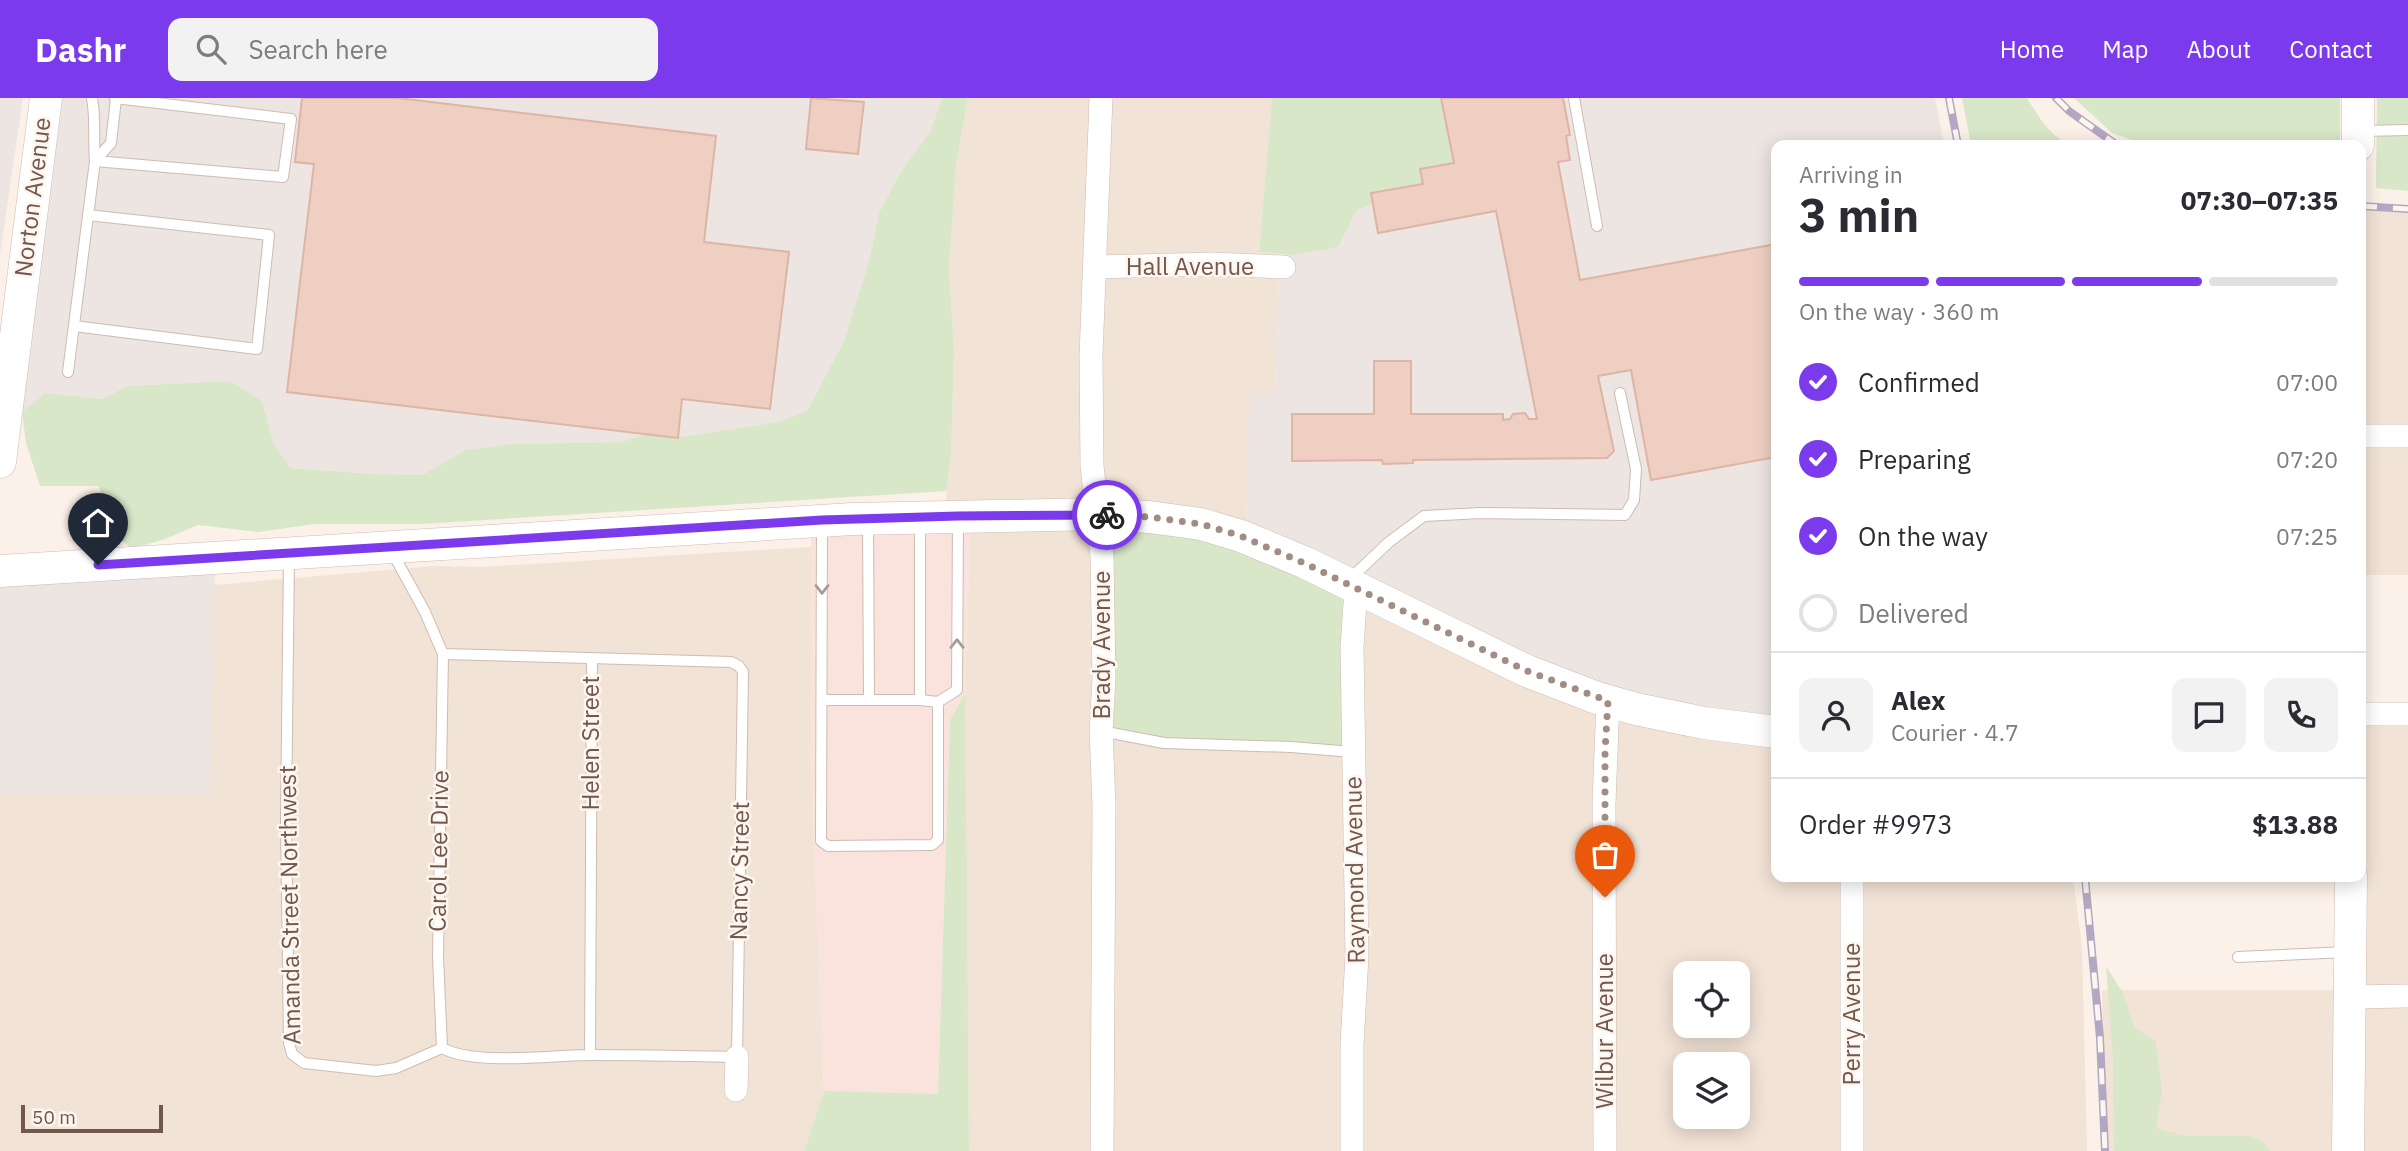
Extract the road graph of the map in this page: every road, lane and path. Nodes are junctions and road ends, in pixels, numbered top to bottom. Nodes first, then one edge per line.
1 (46, 98) edge
2 (92, 98) edge
3 (1101, 98) edge
4 (1574, 98) edge
5 (2358, 98) edge
6 (115, 99) edge
7 (2408, 130) edge
8 (2358, 138) edge
9 (95, 161) junction
10 (88, 215) junction
11 (1597, 226) dead end
12 (1095, 267) junction
13 (1284, 267) dead end
14 (74, 326) junction
15 (68, 372) dead end
16 (1620, 393) dead end
17 (2366, 436) edge
18 (2408, 436) edge
19 (0, 463) edge
20 (1098, 514) junction
21 (958, 516) junction
22 (920, 517) junction
23 (868, 518) junction
24 (822, 520) junction
25 (389, 546) junction
26 (289, 554) junction
27 (0, 571) edge
28 (1351, 586) junction
29 (443, 654) junction
30 (592, 660) junction
31 (822, 700) junction
32 (869, 700) junction
33 (920, 700) junction
34 (1608, 701) junction
35 (938, 702) junction
36 (2408, 714) edge
37 (2366, 715) edge
38 (1101, 731) junction
39 (1771, 731) edge
40 (1353, 752) junction
41 (1852, 882) edge
42 (2351, 882) edge
43 (2350, 952) junction
44 (2238, 957) dead end
45 (2408, 996) edge
46 (2350, 997) junction
47 (442, 1048) junction
48 (590, 1055) junction
49 (737, 1057) junction
50 (736, 1090) dead end
51 (1102, 1151) edge
52 (1352, 1151) edge
53 (1605, 1151) edge
54 (1852, 1151) edge
55 (2348, 1151) edge

1 - 19 street, Norton Avenue
2 - 9 lane
3 - 12 street, Brady Avenue
4 - 11 lane
5 - 8 street
6 - 9 lane
6 - 9 lane
7 - 8 lane
9 - 10 lane
10 - 14 lane
10 - 14 lane
12 - 13 street, Hall Avenue
12 - 20 street, Brady Avenue
14 - 15 lane
16 - 28 lane
17 - 18 street
20 - 21 street
20 - 28 street
20 - 38 street, Brady Avenue
21 - 22 street
35 -> 21 lane
22 - 23 street
22 - 33 lane
23 - 24 street
23 - 32 lane
24 - 25 street
24 -> 31 lane
25 - 26 street
25 - 29 lane
26 - 27 street
26 - 47 lane, Amanda Street Northwest
28 - 34 street
28 - 40 street, Raymond Avenue
29 - 30 lane, Helen Street
29 - 47 lane, Carol Lee Drive
30 - 48 lane, Helen Street
30 - 49 lane, Nancy Street
31 - 32 lane
31 - 35 lane
32 - 33 lane
33 - 35 lane
34 - 39 street
34 - 53 street, Wilbur Avenue
36 - 37 street
38 - 40 lane
38 - 51 street, Brady Avenue
40 - 52 street, Raymond Avenue
41 - 54 street, Perry Avenue
42 - 43 street
43 - 44 lane
43 - 46 street
45 - 46 street
46 - 55 street
47 - 48 lane
48 - 49 lane
49 - 50 street

